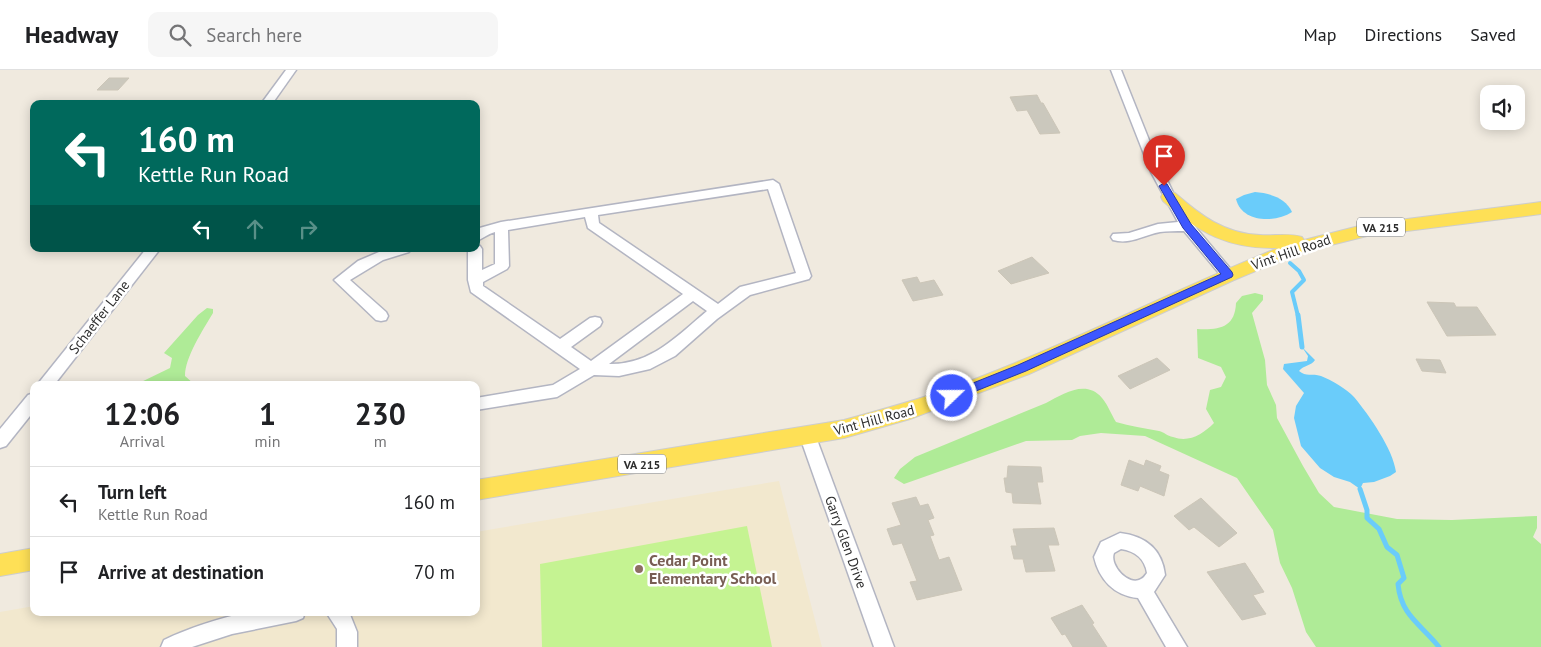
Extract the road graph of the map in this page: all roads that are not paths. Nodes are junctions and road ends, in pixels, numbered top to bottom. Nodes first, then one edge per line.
1 (291, 70) edge
2 (1116, 70) edge
3 (269, 100) edge
4 (1169, 197) junction
5 (1541, 208) edge
6 (591, 212) junction
7 (501, 226) junction
8 (1187, 226) junction
9 (480, 232) edge
10 (1118, 236) dead end
11 (1326, 239) junction
12 (151, 252) edge
13 (390, 252) edge
14 (475, 252) edge
15 (1228, 275) junction
16 (476, 280) junction
17 (693, 294) junction
18 (718, 310) junction
19 (381, 316) dead end
20 (595, 322) dead end
21 (560, 346) junction
22 (592, 369) junction
23 (48, 381) edge
24 (480, 403) edge
25 (30, 404) edge
26 (808, 437) junction
27 (0, 441) edge
28 (480, 489) edge
29 (30, 560) edge
30 (0, 564) edge
31 (1142, 588) dead end
32 (276, 616) edge
33 (340, 616) edge
34 (171, 647) edge
35 (347, 647) edge
36 (884, 647) edge
37 (1177, 647) edge

1 - 3 street
2 - 4 street
4 - 8 street
4 - 11 main road
5 - 11 main road, Vint Hill Road / VA 215
6 - 7 street
6 - 17 street
6 - 18 street
7 - 9 street
7 - 16 street
8 - 10 street
8 - 15 street
11 - 15 main road, Vint Hill Road / VA 215
12 - 23 street, Schaeffer Lane
13 - 19 street
14 - 16 street
15 - 26 main road, Vint Hill Road / VA 215
16 - 21 street
17 - 18 street
17 - 22 street
18 - 22 street
20 - 21 street
21 - 22 street
22 - 24 street
25 - 27 street
26 - 28 main road, Vint Hill Road / VA 215
26 - 36 street, Garry Glen Drive
29 - 30 main road
31 - 37 street
32 - 34 street
33 - 35 street

